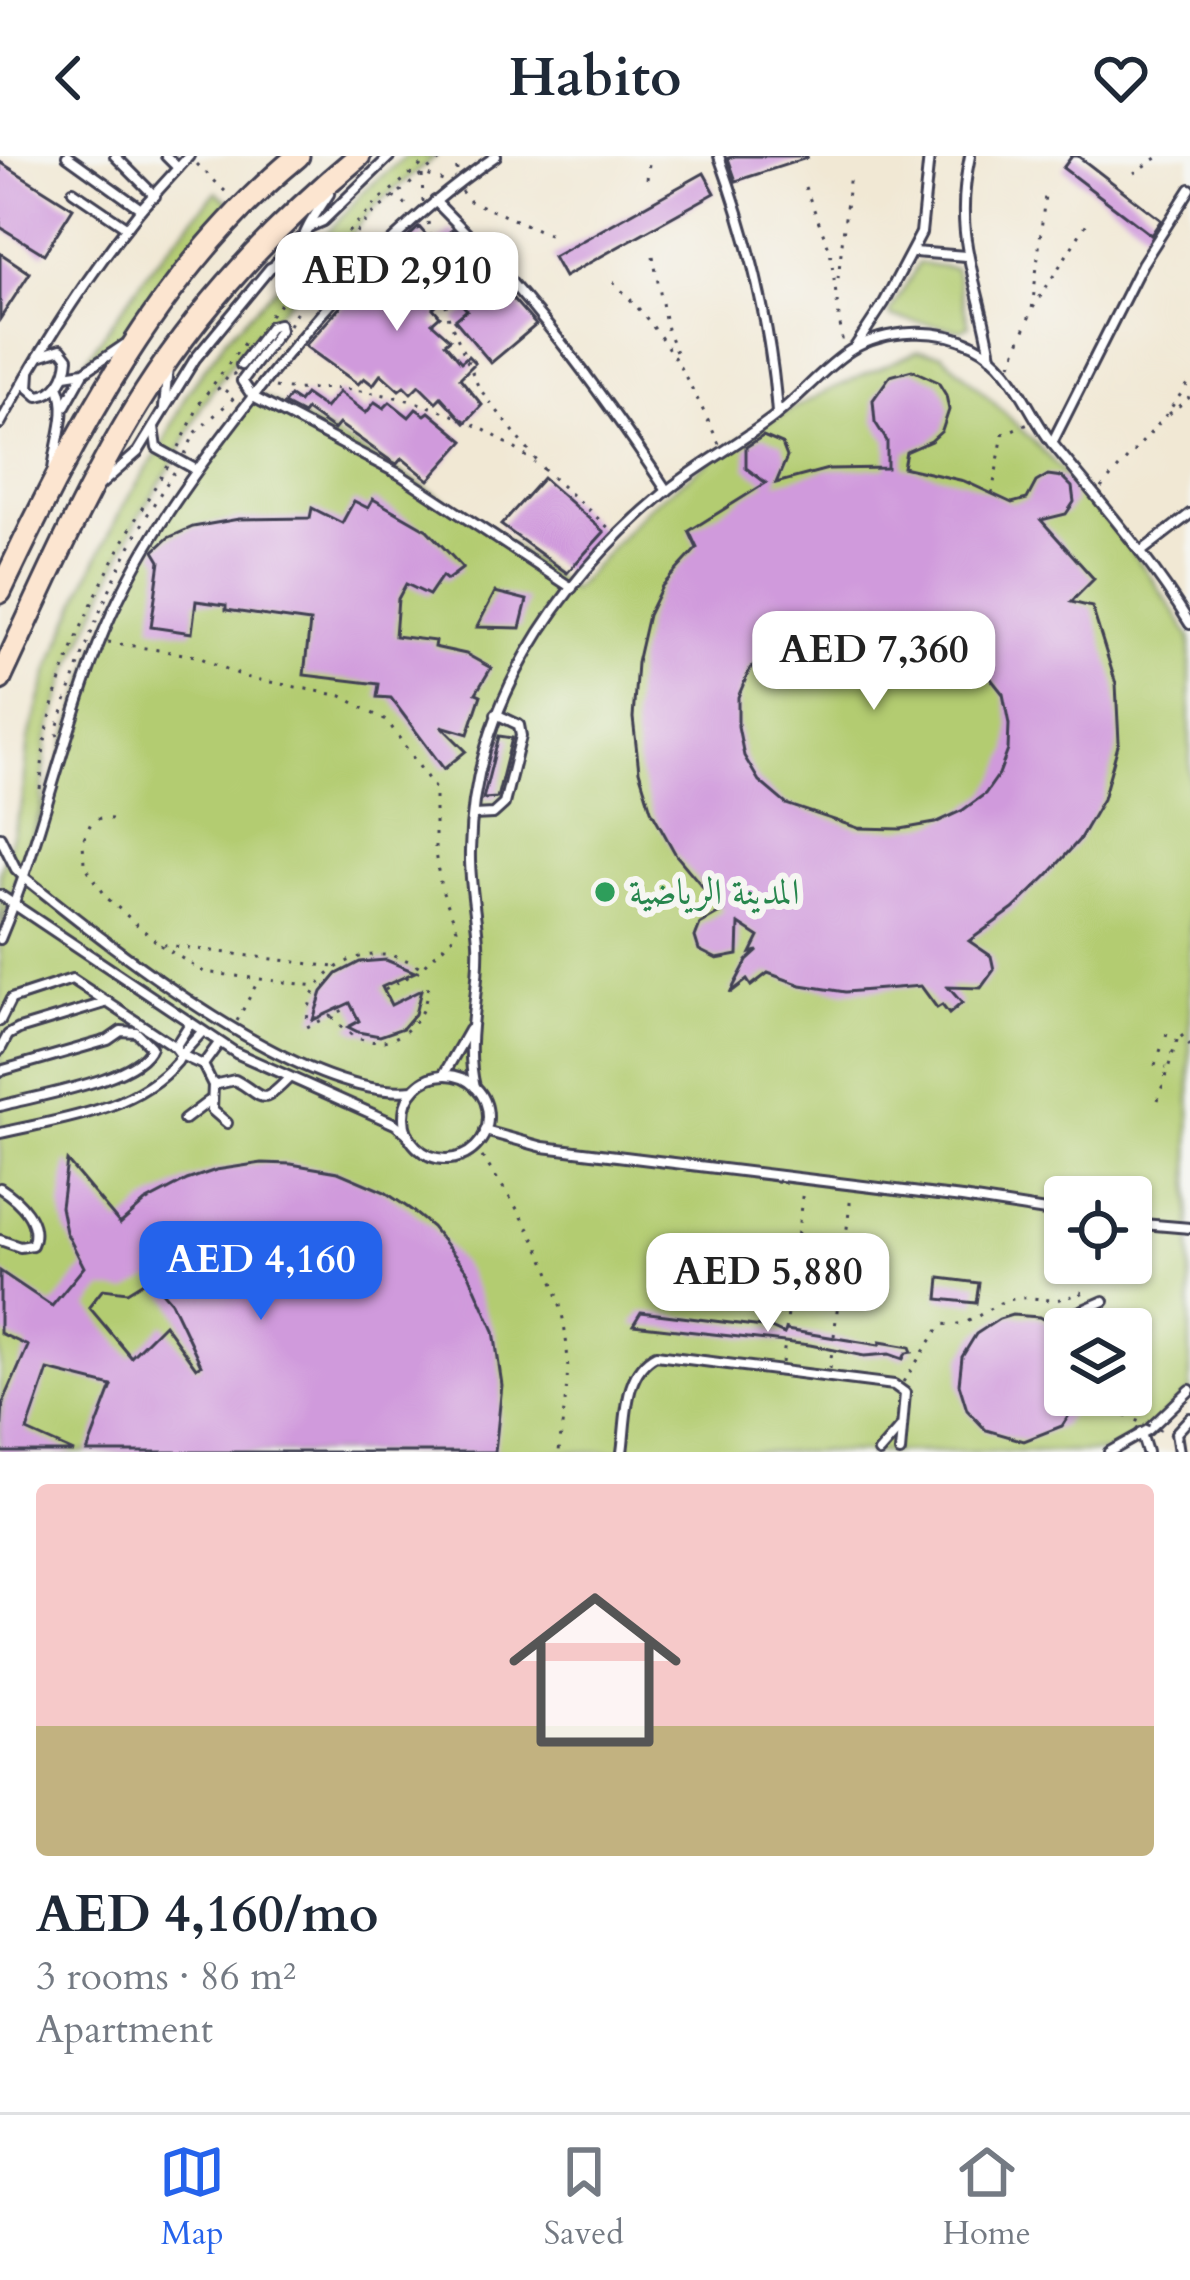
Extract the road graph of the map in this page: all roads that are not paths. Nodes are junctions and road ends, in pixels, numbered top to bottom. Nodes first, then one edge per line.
1 (67, 156) edge
2 (115, 156) edge
3 (166, 156) edge
4 (189, 156) edge
5 (298, 156) edge
6 (390, 156) edge
7 (496, 156) edge
8 (719, 156) edge
9 (929, 156) edge
10 (970, 156) edge
11 (354, 160) edge
12 (178, 168) junction
13 (1190, 189) edge
14 (73, 191) dead end
15 (155, 196) junction
16 (435, 201) junction
17 (141, 208) junction
18 (126, 227) junction
19 (308, 227) junction
20 (300, 238) junction
21 (914, 252) junction
22 (966, 256) junction
23 (270, 268) junction
24 (304, 268) junction
25 (336, 294) junction
26 (136, 341) junction
27 (850, 351) junction
28 (991, 357) junction
29 (168, 360) junction
30 (34, 361) junction
31 (241, 365) dead end
32 (84, 372) junction
33 (64, 375) junction
34 (58, 386) junction
35 (253, 397) junction
36 (65, 406) junction
37 (164, 408) junction
38 (777, 415) junction
39 (0, 424) edge
40 (154, 426) junction
41 (1052, 443) junction
42 (157, 448) junction
43 (138, 452) junction
44 (195, 469) junction
45 (52, 486) junction
46 (91, 490) junction
47 (667, 491) junction
48 (1190, 514) edge
49 (1142, 551) junction
50 (572, 588) junction
51 (0, 592) edge
52 (1190, 624) edge
53 (0, 679) edge
54 (496, 714) junction
55 (472, 815) junction
56 (0, 837) edge
57 (26, 878) junction
58 (0, 895) edge
59 (14, 905) junction
60 (0, 939) edge
61 (108, 1002) junction
62 (0, 1021) edge
63 (190, 1025) junction
64 (469, 1028) junction
65 (202, 1032) junction
66 (219, 1043) junction
67 (0, 1050) edge
68 (178, 1051) junction
69 (203, 1065) junction
70 (0, 1071) edge
71 (443, 1075) junction
72 (289, 1078) junction
73 (213, 1084) junction
74 (475, 1087) junction
75 (413, 1090) junction
76 (209, 1101) junction
77 (0, 1106) edge
78 (184, 1120) dead end
79 (227, 1123) dead end
80 (485, 1131) junction
81 (0, 1132) edge
82 (407, 1134) junction
83 (0, 1188) edge
84 (1044, 1211) edge
85 (1152, 1225) edge
86 (1190, 1228) edge
87 (0, 1240) edge
88 (1104, 1300) dead end
89 (1087, 1308) edge
90 (1190, 1390) edge
91 (1190, 1418) edge
92 (903, 1426) junction
93 (1141, 1433) junction
94 (622, 1452) edge
95 (879, 1452) edge
96 (900, 1452) edge
97 (1109, 1452) edge
98 (1148, 1452) edge
99 (1179, 1452) edge

1 - 17 lane
2 - 15 lane
3 - 12 lane
4 - 12 lane
5 - 26 main road
6 - 19 lane
7 - 16 lane
8 - 38 lane
9 - 21 lane
10 - 22 lane
11 - 19 lane
11 - 29 main road
12 - 15 lane
13 - 41 lane
14 - 18 lane
15 - 17 lane
16 - 25 lane
16 - 47 lane
17 - 18 lane
18 - 30 lane
19 - 20 lane
20 - 23 lane
20 - 24 lane
21 - 22 lane
21 - 27 lane
22 - 28 lane
23 - 24 lane
23 - 37 lane
24 - 25 lane
25 - 35 lane
26 - 32 lane
26 - 45 main road
27 - 28 lane
27 - 38 lane
28 - 41 lane
29 - 37 lane
29 - 46 main road
30 - 33 lane
30 - 34 lane
30 - 39 lane
31 - 35 lane
32 - 33 lane
32 - 36 lane
33 - 34 lane
34 - 36 lane
35 - 44 lane
35 - 50 lane
36 - 45 lane
37 - 40 lane
38 - 47 lane
40 - 42 lane
40 - 43 lane
41 - 49 lane
42 - 43 lane
42 - 44 lane
43 - 46 lane
44 - 57 lane
45 - 51 main road
46 - 53 main road
47 - 50 lane
48 - 49 lane
49 - 52 lane
50 - 54 lane
54 - 55 lane
54 - 55 lane
55 - 64 lane
56 - 57 lane
57 - 59 lane
57 - 75 lane
58 - 59 lane
59 - 60 lane
59 - 63 lane
61 - 62 lane
61 - 67 lane
61 - 68 lane
63 - 65 lane
63 - 68 lane
64 - 71 lane
64 - 74 lane
65 - 66 lane
65 - 68 lane
66 - 69 lane
66 - 72 lane
68 - 69 lane
68 - 81 lane
69 - 73 lane
70 - 77 lane
71 - 74 lane
71 - 75 lane
72 - 73 lane
72 - 82 lane
73 - 76 lane
74 - 80 lane
75 - 82 lane
76 - 78 lane
76 - 79 lane
80 - 82 lane
80 - 84 lane
83 - 87 lane
85 - 86 lane
88 - 89 lane
90 - 93 lane
91 - 99 lane
92 - 94 lane
92 - 95 lane
92 - 96 lane
93 - 97 lane
93 - 98 lane

